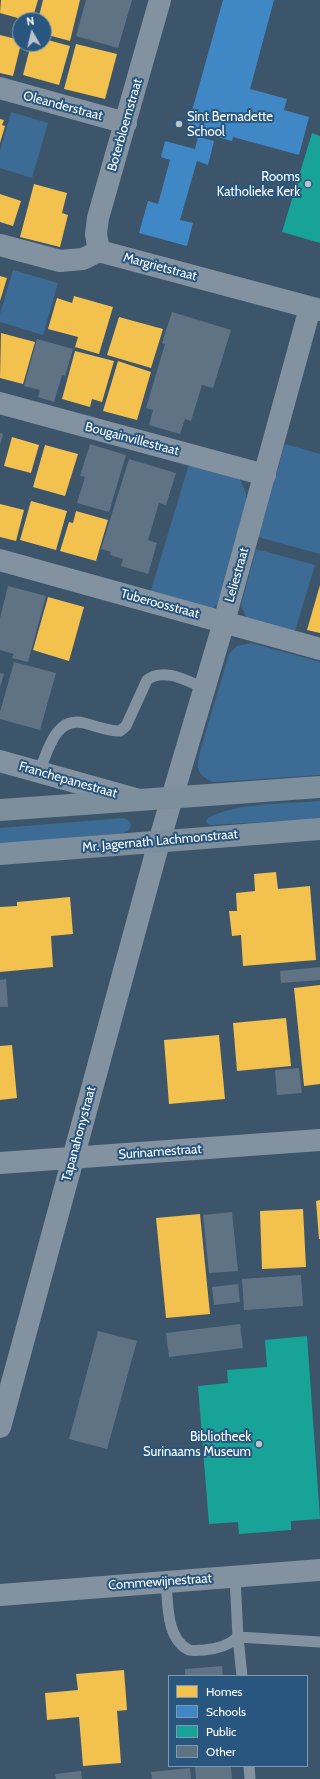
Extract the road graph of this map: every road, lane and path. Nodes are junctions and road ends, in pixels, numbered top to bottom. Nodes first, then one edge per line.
1 (160, 0) edge
2 (0, 88) edge
3 (126, 123) junction
4 (0, 245) edge
5 (99, 251) junction
6 (315, 309) edge
7 (0, 403) edge
8 (265, 475) junction
9 (0, 560) edge
10 (224, 622) junction
11 (320, 650) edge
12 (204, 688) junction
13 (0, 761) edge
14 (40, 772) junction
15 (320, 787) edge
16 (172, 798) junction
17 (136, 799) junction
18 (0, 810) edge
19 (320, 828) edge
20 (159, 842) junction
21 (0, 854) edge
22 (320, 1140) edge
23 (72, 1158) junction
24 (0, 1163) edge
25 (0, 1427) edge
26 (320, 1570) edge
27 (235, 1577) junction
28 (166, 1582) junction
29 (0, 1595) edge
30 (238, 1637) junction
31 (320, 1642) edge
32 (242, 1675) edge
33 (249, 1767) edge
34 (250, 1779) edge

1 - 3 street, Boterbloemstraat
2 - 3 street, Oleanderstraat
3 - 5 street, Boterbloemstraat
4 - 5 street
5 - 6 street, Margrietstraat
6 - 8 street, Leliestraat
7 - 8 street, Bougainvillestraat
8 - 10 street, Leliestraat
9 - 10 street, Tuberoosstraat
10 - 11 street, Tuberoosstraat
10 - 12 street, Leliestraat
12 - 14 lane
12 - 16 street, Leliestraat
13 - 14 street, Franchepanestraat
14 - 17 street, Franchepanestraat
15 - 16 main road
16 - 17 main road
16 - 20 street, Leliestraat
17 - 18 main road
19 - 20 main road, Mr. Jagernath Lachmonstraat
20 - 21 main road, Mr. Jagernath Lachmonstraat
20 - 23 street, Tapanahonystraat
22 - 23 street, Surinamestraat
23 - 24 street, Surinamestraat
23 - 25 street, Tapanahonystraat
26 - 27 street, Commewijnestraat
27 - 28 street, Commewijnestraat
27 - 30 lane
28 - 29 street, Commewijnestraat
28 - 30 lane
30 - 31 lane
30 - 32 lane
33 - 34 lane

